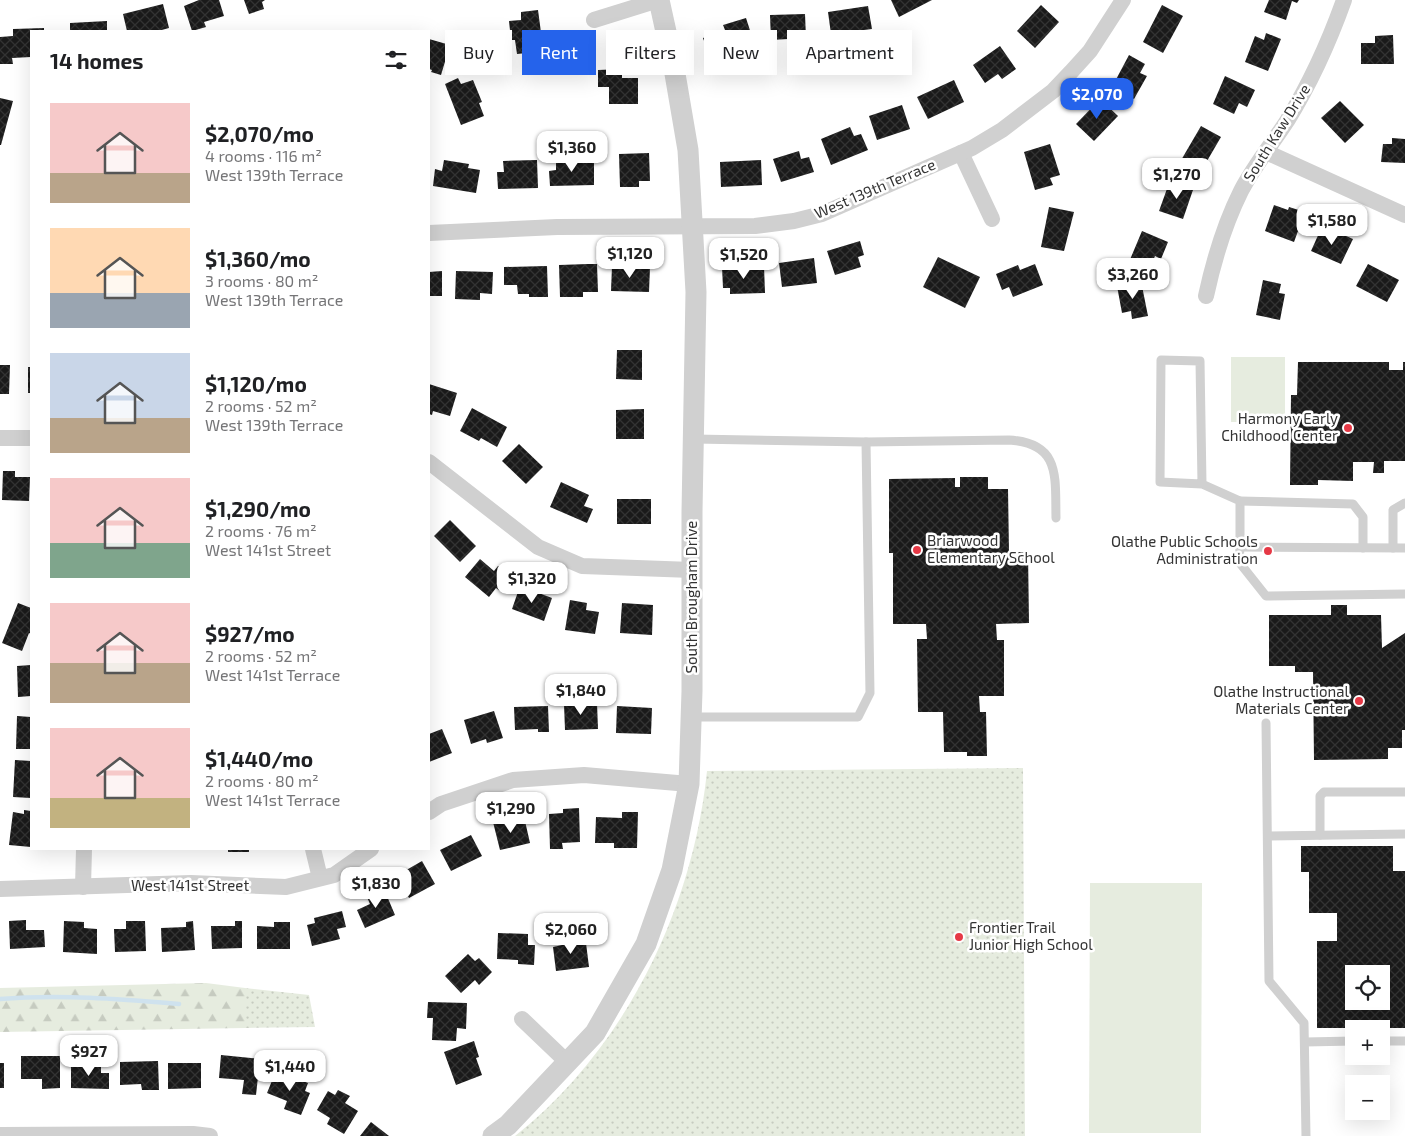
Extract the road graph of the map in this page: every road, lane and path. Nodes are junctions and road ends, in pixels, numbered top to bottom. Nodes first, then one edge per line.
1 (658, 0) edge
2 (1123, 0) edge
3 (1344, 0) edge
4 (594, 20) dead end
5 (1266, 152) junction
6 (961, 153) junction
7 (1405, 216) edge
8 (992, 219) dead end
9 (692, 227) junction
10 (430, 233) edge
11 (1206, 296) dead end
12 (2, 438) edge
13 (30, 438) edge
14 (694, 439) junction
15 (866, 442) junction
16 (430, 463) edge
17 (1202, 484) junction
18 (1240, 501) junction
19 (1405, 503) edge
20 (1056, 518) dead end
21 (1240, 547) junction
22 (1363, 548) junction
23 (1393, 548) junction
24 (1405, 548) edge
25 (692, 570) junction
26 (1405, 594) edge
27 (691, 717) junction
28 (1266, 723) dead end
29 (689, 784) junction
30 (1405, 792) edge
31 (430, 811) edge
32 (1405, 834) edge
33 (1320, 835) junction
34 (1268, 836) junction
35 (84, 850) edge
36 (313, 850) edge
37 (370, 850) edge
38 (320, 878) junction
39 (83, 887) junction
40 (0, 889) edge
41 (522, 1018) dead end
42 (1345, 1041) edge
43 (1390, 1041) edge
44 (1405, 1041) edge
45 (1305, 1042) junction
46 (567, 1062) junction
47 (0, 1135) edge
48 (210, 1136) edge
49 (493, 1136) edge
50 (1306, 1136) edge

1 - 4 street
1 - 9 street, South Brougham Drive
2 - 6 street, West 139th Terrace
3 - 5 street, South Kaw Drive
5 - 7 street
5 - 11 street, South Kaw Drive
6 - 8 street
6 - 9 street, West 139th Terrace
9 - 10 street, West 139th Terrace
9 - 14 street, South Brougham Drive
12 - 13 street
14 - 15 lane
14 - 25 street, South Brougham Drive
15 - 20 lane
15 - 27 lane
16 - 25 street
17 - 17 lane
17 - 18 lane
18 - 21 lane
18 - 22 lane
19 - 23 lane
21 - 22 lane
21 - 26 lane
22 - 23 lane
23 - 24 lane
25 - 27 street, South Brougham Drive
27 - 29 street, South Brougham Drive
28 - 34 lane
29 - 31 street
29 - 46 street, South Brougham Drive
30 - 33 lane
32 - 33 lane
33 - 34 lane
34 - 45 lane
35 - 39 street
36 - 38 street
37 - 38 street, West 141st Street
38 - 39 street, West 141st Street
39 - 40 street, West 141st Street
41 - 46 street
42 - 45 lane
43 - 44 lane
45 - 50 lane
46 - 49 street, South Brougham Drive
47 - 48 street

